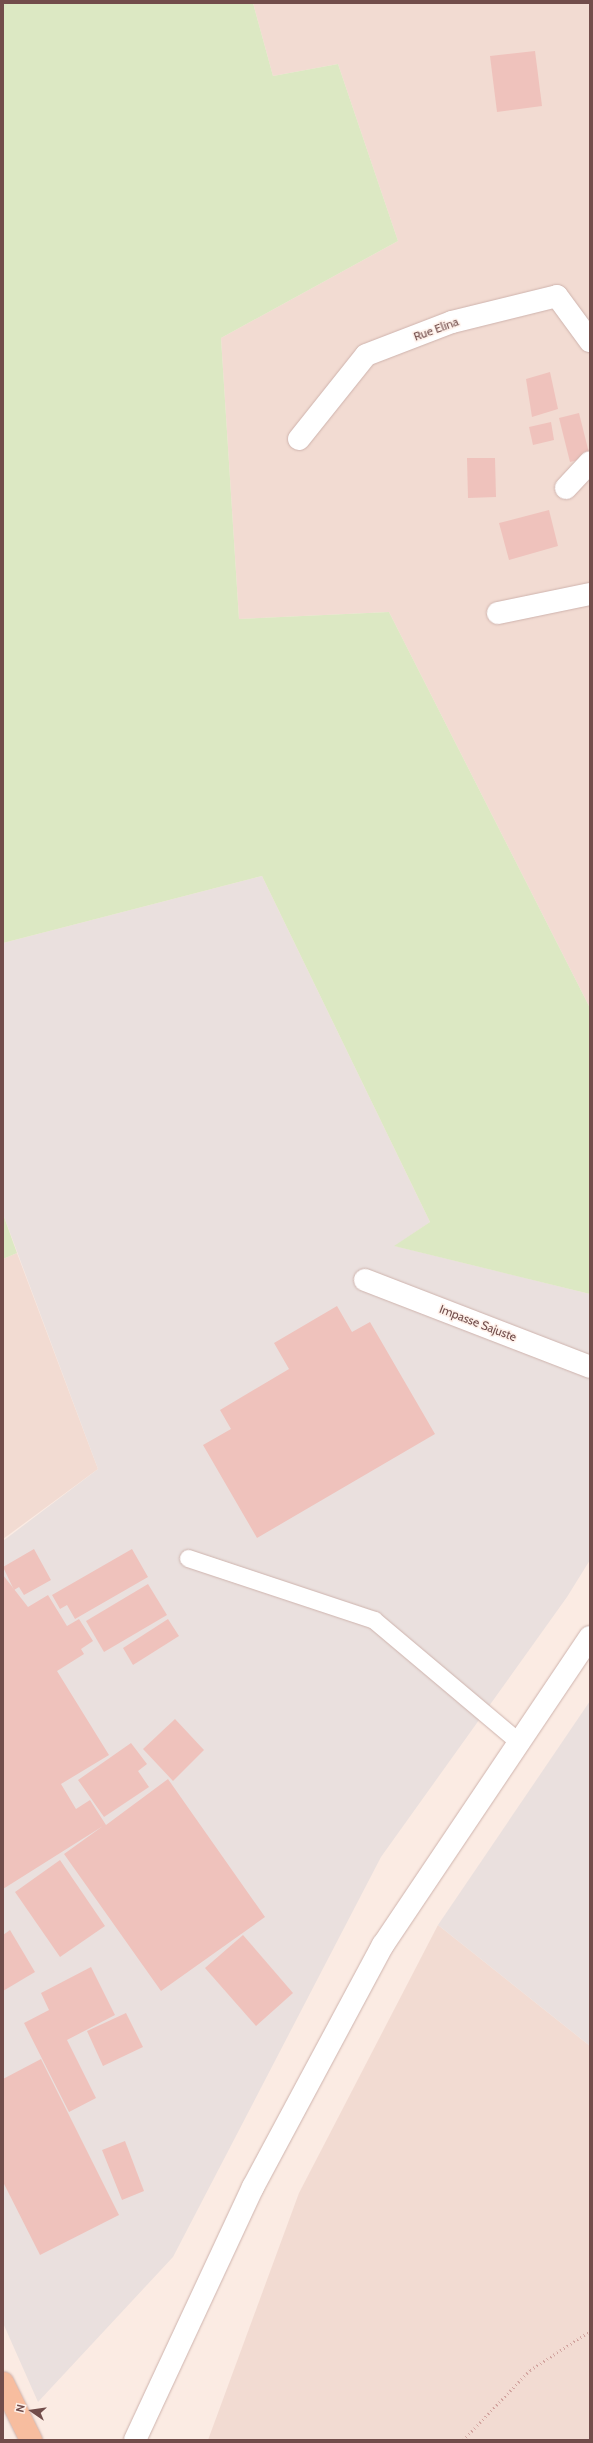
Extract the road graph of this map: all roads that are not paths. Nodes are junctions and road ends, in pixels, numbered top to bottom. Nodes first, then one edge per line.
1 (590, 341) edge
2 (299, 438) dead end
3 (590, 462) edge
4 (566, 488) dead end
5 (590, 594) edge
6 (498, 613) dead end
7 (365, 1280) dead end
8 (590, 1367) edge
9 (188, 1558) dead end
10 (590, 1637) edge
11 (520, 1743) junction
12 (3, 2383) edge
13 (32, 2440) edge
14 (135, 2440) edge

1 - 2 main road, Rue Elina
3 - 4 main road
5 - 6 main road
7 - 8 main road, Impasse Sajuste
9 - 11 lane
10 - 11 main road
11 - 14 main road
12 - 13 main road

